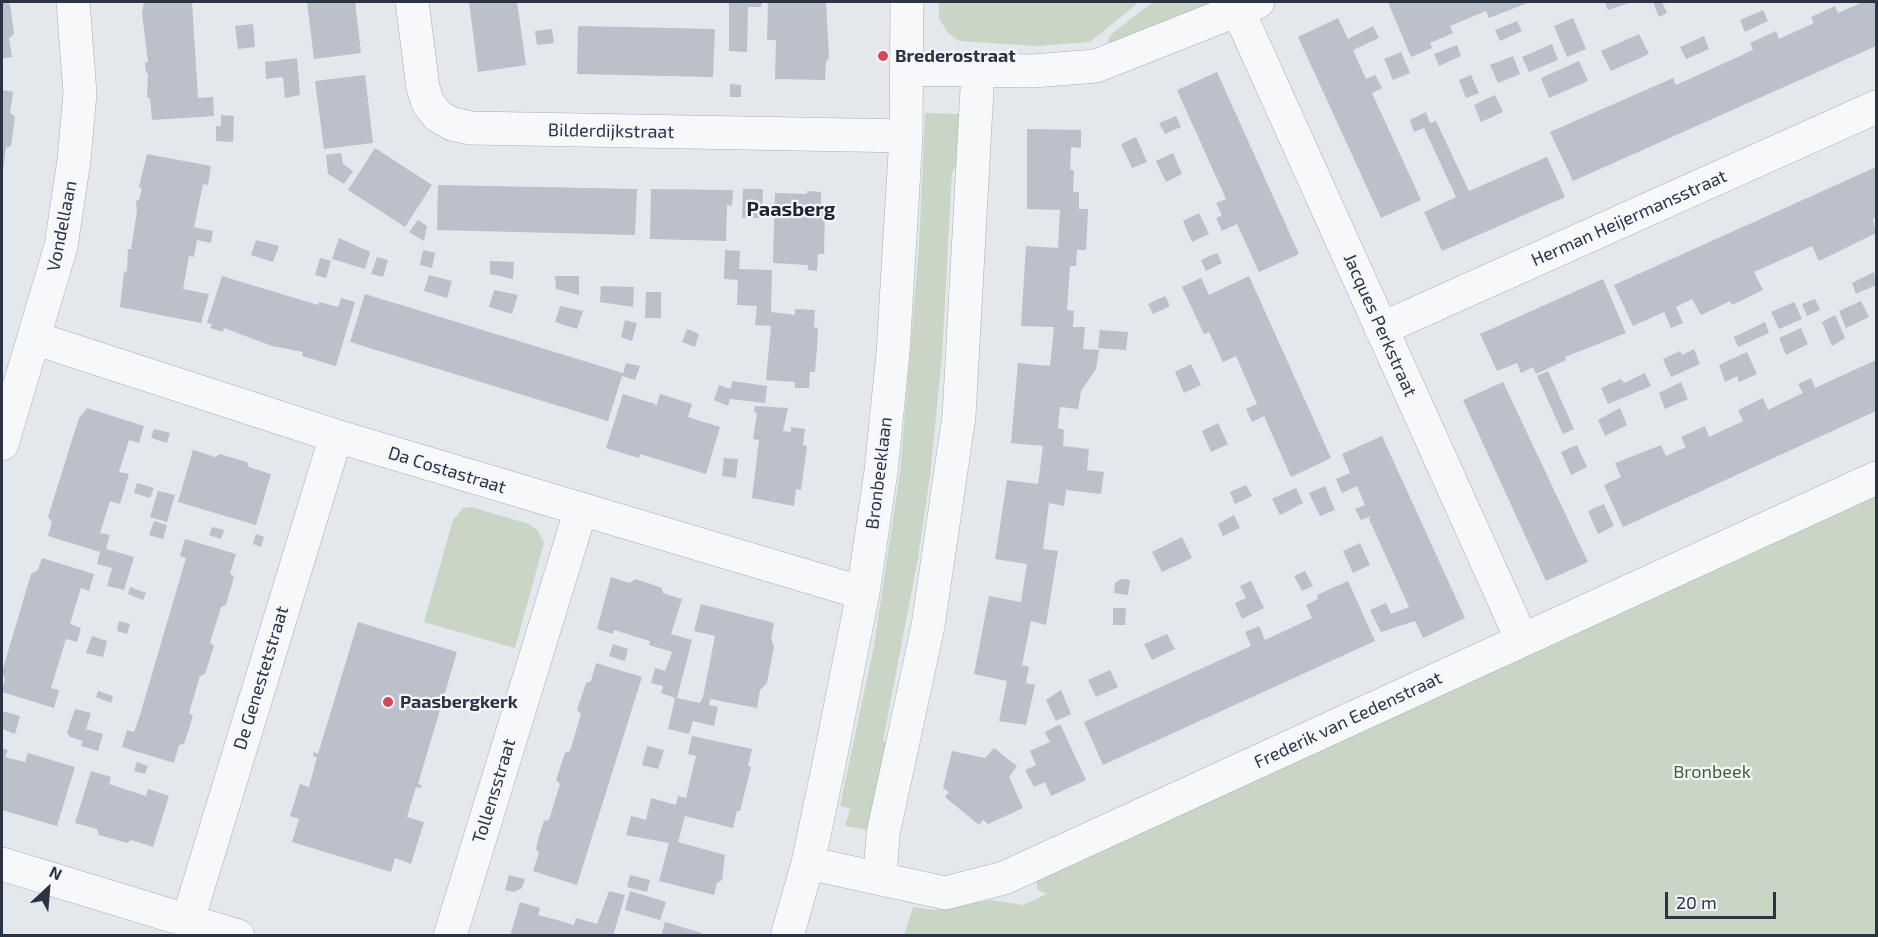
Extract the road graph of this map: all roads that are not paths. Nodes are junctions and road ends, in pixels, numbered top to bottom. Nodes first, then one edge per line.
1 (73, 2) edge
2 (412, 2) edge
3 (907, 2) edge
4 (1248, 6) edge
5 (907, 69) junction
6 (978, 70) junction
7 (1876, 107) edge
8 (906, 136) junction
9 (1381, 329) junction
10 (34, 338) junction
11 (336, 436) junction
12 (2, 444) edge
13 (1876, 478) edge
14 (581, 509) junction
15 (863, 593) junction
16 (1522, 640) junction
17 (808, 863) junction
18 (2, 864) edge
19 (880, 878) junction
20 (189, 920) junction
21 (238, 936) edge
22 (450, 936) edge
23 (787, 936) edge

1 - 10 street, Vondellaan
2 - 8 street, Bilderdijkstraat
3 - 5 street, Bronbeeklaan
4 - 6 street
4 - 9 street, Jacques Perkstraat
5 - 6 street
5 - 8 street, Bronbeeklaan
6 - 19 street
7 - 9 street, Herman Heijermansstraat
8 - 15 street, Bronbeeklaan
9 - 16 street, Jacques Perkstraat
10 - 11 street, Da Costastraat
10 - 12 street, Vondellaan
11 - 14 street, Da Costastraat
11 - 20 street, De Genestetstraat
13 - 16 street, Frederik van Eedenstraat
14 - 15 street, Da Costastraat
14 - 22 street, Tollensstraat
15 - 17 street, Bronbeeklaan
16 - 19 street, Frederik van Eedenstraat
17 - 19 street, Frederik van Eedenstraat
17 - 23 street, Bronbeeklaan
18 - 20 street
20 - 21 street

